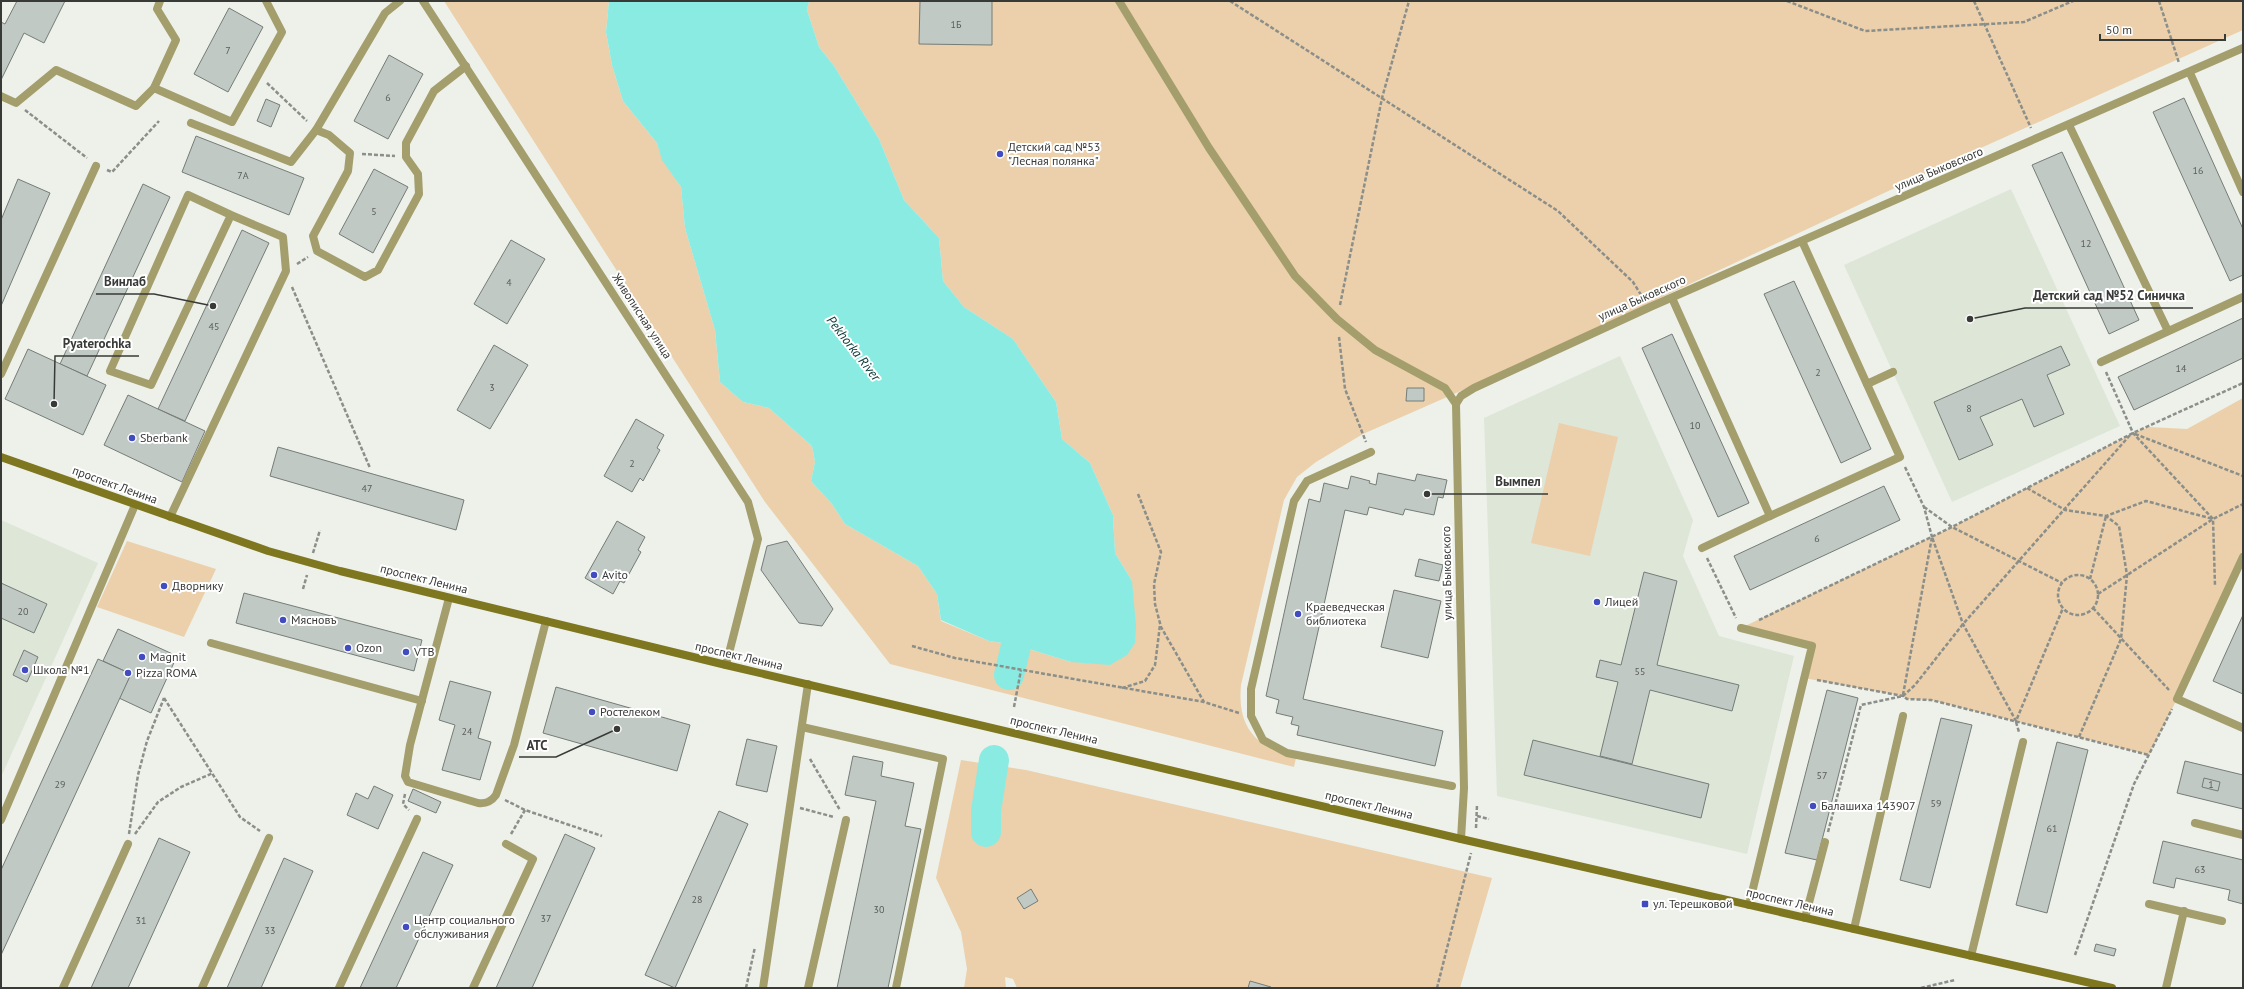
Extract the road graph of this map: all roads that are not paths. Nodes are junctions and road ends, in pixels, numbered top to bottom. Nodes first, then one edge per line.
1 (160, 1) edge
2 (266, 1) edge
3 (400, 1) edge
4 (423, 1) edge
5 (1119, 1) edge
6 (2243, 48) edge
7 (466, 66) junction
8 (2187, 74) junction
9 (154, 88) junction
10 (1, 96) edge
11 (191, 124) dead end
12 (2069, 125) junction
13 (316, 130) junction
14 (96, 166) road end
15 (2242, 188) edge
16 (231, 215) junction
17 (1802, 241) junction
18 (2243, 297) edge
19 (1672, 298) junction
20 (2168, 331) junction
21 (2101, 362) road end
22 (1893, 372) dead end
23 (1, 374) edge
24 (1867, 384) junction
25 (1456, 404) junction
26 (1371, 452) road end
27 (1, 457) edge
28 (135, 505) junction
29 (1770, 516) junction
30 (170, 517) junction
31 (1702, 548) road end
32 (2243, 557) edge
33 (449, 598) junction
34 (546, 621) junction
35 (1741, 628) road end
36 (211, 643) dead end
37 (726, 666) junction
38 (808, 684) junction
39 (422, 701) junction
40 (1903, 716) dead end
41 (802, 727) junction
42 (2243, 728) edge
43 (2023, 742) dead end
44 (1452, 786) dead end
45 (417, 819) road end
46 (1, 820) edge
47 (846, 820) road end
48 (2195, 823) dead end
49 (2243, 835) edge
50 (269, 838) road end
51 (1461, 839) junction
52 (1825, 842) road end
53 (128, 844) road end
54 (506, 844) road end
55 (2149, 904) dead end
56 (1749, 905) junction
57 (2184, 911) junction
58 (1805, 918) junction
59 (2222, 921) dead end
60 (1854, 929) junction
61 (1971, 956) junction
62 (63, 988) edge
63 (202, 988) edge
64 (339, 988) edge
65 (473, 988) edge
66 (763, 988) edge
67 (808, 988) edge
68 (896, 988) edge
69 (2112, 988) edge
70 (2166, 988) edge

1 - 9 street
2 - 9 street
3 - 13 street
4 - 7 street, Живописная улица
5 - 25 street
6 - 8 street, улица Быковского
7 - 13 street
7 - 37 street, Живописная улица
8 - 12 street, улица Быковского
8 - 15 street
9 - 10 street
11 - 13 street
12 - 17 street, улица Быковского
12 - 20 street
14 - 23 street
16 - 16 street
16 - 30 street
17 - 19 street, улица Быковского
17 - 24 street
18 - 20 street
19 - 25 street, улица Быковского
19 - 29 street
20 - 21 street
22 - 24 street
24 - 29 street
25 - 51 street, улица Быковского
26 - 44 street
27 - 28 main road, проспект Ленина
28 - 30 main road, проспект Ленина
28 - 46 street
29 - 31 street
30 - 33 main road, проспект Ленина
32 - 42 street
33 - 34 main road, проспект Ленина
33 - 39 street
34 - 37 main road, проспект Ленина
34 - 39 street
35 - 56 street
36 - 39 street
37 - 38 main road, проспект Ленина
38 - 41 street
38 - 51 main road, проспект Ленина
40 - 60 street
41 - 66 street
41 - 68 street
43 - 61 street
45 - 64 street
47 - 67 street
48 - 49 street
50 - 63 street
51 - 56 main road, проспект Ленина
52 - 58 street
53 - 62 street
54 - 65 street
55 - 57 street
56 - 58 main road, проспект Ленина
57 - 59 street
57 - 70 street
58 - 60 main road, проспект Ленина
60 - 61 main road, проспект Ленина
61 - 69 main road, проспект Ленина

